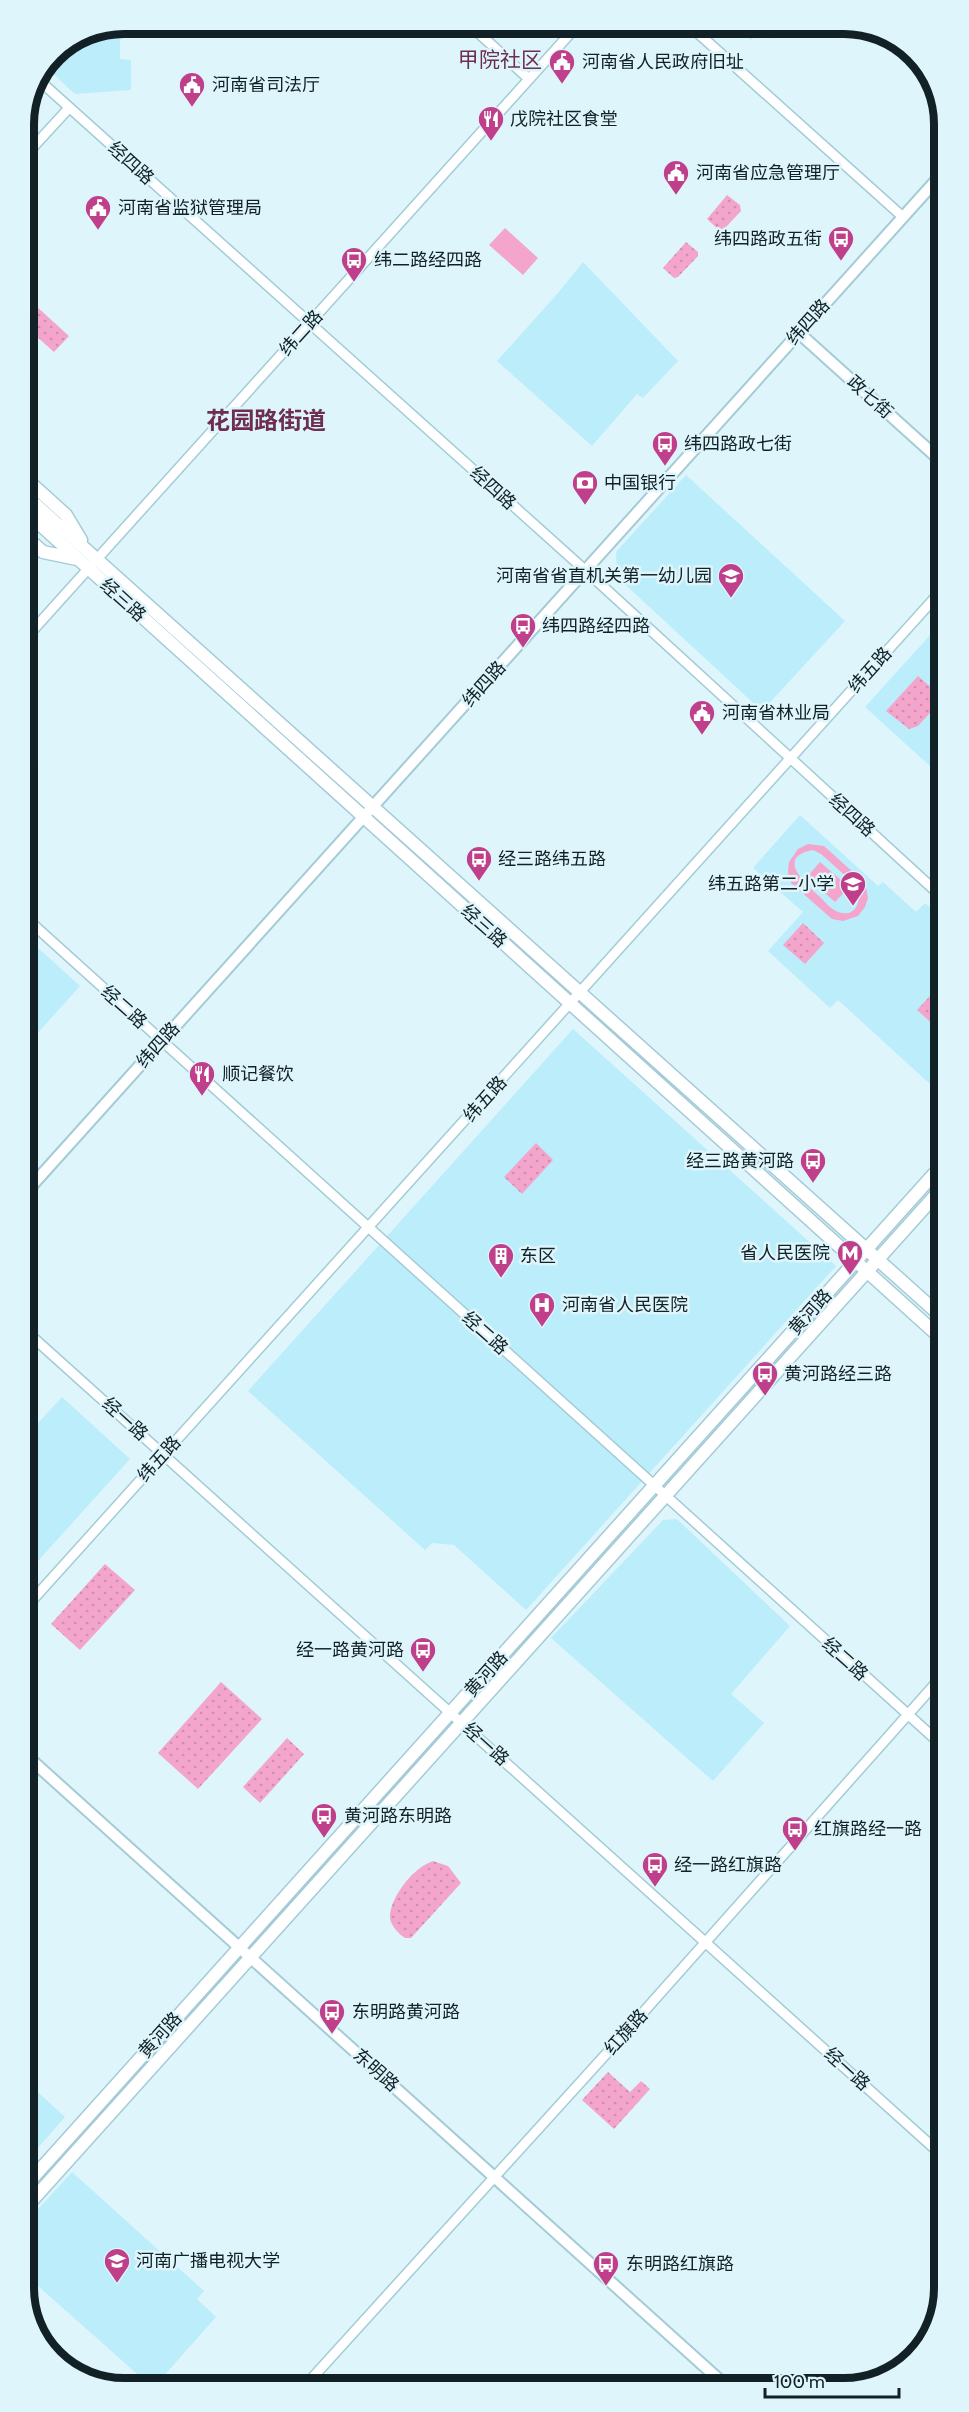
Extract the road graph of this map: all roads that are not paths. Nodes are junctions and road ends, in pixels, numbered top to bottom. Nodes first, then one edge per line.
1 (480, 34) edge
2 (569, 35) edge
3 (700, 35) edge
4 (529, 79) junction
5 (44, 85) edge
6 (69, 108) junction
7 (35, 145) edge
8 (934, 183) edge
9 (903, 217) junction
10 (310, 323) junction
11 (799, 333) junction
12 (934, 454) edge
13 (35, 487) edge
14 (35, 505) edge
15 (35, 518) edge
16 (35, 545) edge
17 (83, 555) junction
18 (93, 565) junction
19 (585, 570) junction
20 (934, 599) edge
21 (35, 628) edge
22 (790, 758) junction
23 (373, 806) junction
24 (363, 817) junction
25 (934, 890) edge
26 (35, 926) edge
27 (581, 992) junction
28 (570, 1004) junction
29 (162, 1041) junction
30 (934, 1174) edge
31 (35, 1183) edge
32 (934, 1197) edge
33 (368, 1228) junction
34 (867, 1250) junction
35 (878, 1260) junction
36 (856, 1261) junction
37 (867, 1272) junction
38 (934, 1310) edge
39 (934, 1332) edge
40 (34, 1339) edge
41 (164, 1455) junction
42 (654, 1486) junction
43 (666, 1497) junction
44 (34, 1598) edge
45 (934, 1685) edge
46 (451, 1713) junction
47 (908, 1715) junction
48 (462, 1723) junction
49 (934, 1738) edge
50 (34, 1763) edge
51 (706, 1942) junction
52 (239, 1947) junction
53 (251, 1958) junction
54 (934, 2148) edge
55 (34, 2176) edge
56 (494, 2177) junction
57 (34, 2198) edge
58 (312, 2377) edge
59 (717, 2378) edge

1 - 4 street
2 - 4 street, 纬二路
3 - 9 street
4 - 10 street, 纬二路
5 - 6 street, 经四路
6 - 7 street
6 - 10 street, 经四路
8 - 9 street, 纬四路
9 - 11 street, 纬四路
10 - 18 street, 纬二路
10 - 19 street, 经四路
11 - 12 street, 政七街
11 - 19 street, 纬四路
13 - 17 main road
14 - 17 main road, 经三路
15 - 17 main road, 经三路
16 - 17 main road
17 - 18 main road, 经三路
18 - 21 street, 纬二路
18 - 23 main road, 经三路
18 - 24 main road, 经三路
19 - 22 street, 经四路
19 - 23 street, 纬四路
20 - 22 street, 纬五路
22 - 25 street, 经四路
22 - 27 street, 纬五路
23 - 24 street, 纬四路
23 - 27 main road, 经三路
24 - 28 main road, 经三路
24 - 29 street, 纬四路
26 - 29 street, 经二路
27 - 28 street, 纬五路
27 - 34 main road, 经三路
28 - 33 street, 纬五路
28 - 36 main road, 经三路
29 - 31 street, 纬四路
29 - 33 street, 经二路
30 - 34 main road, 黄河路
32 - 35 main road, 黄河路
33 - 41 street, 纬五路
33 - 42 street, 经二路
34 - 35 main road, 经三路
34 - 36 main road, 黄河路
35 - 37 main road, 黄河路
35 - 38 main road, 经三路
36 - 37 main road, 经三路
36 - 42 main road, 黄河路
37 - 39 main road, 经三路
37 - 43 main road, 黄河路
40 - 41 street, 经一路
41 - 44 street, 纬五路
41 - 46 street, 经一路
42 - 43 street, 经二路
42 - 46 main road, 黄河路
43 - 47 street, 经二路
43 - 48 main road, 黄河路
45 - 47 street, 红旗路
46 - 48 street, 经一路
46 - 52 main road, 黄河路
47 - 49 street, 经二路
47 - 51 street, 红旗路
48 - 51 street, 经一路
48 - 53 main road, 黄河路
50 - 52 street, 东明路
51 - 54 street, 经一路
51 - 56 street, 红旗路
52 - 53 street, 东明路
52 - 55 main road, 黄河路
53 - 56 street, 东明路
53 - 57 main road, 黄河路
56 - 58 street, 红旗路
56 - 59 street, 东明路

